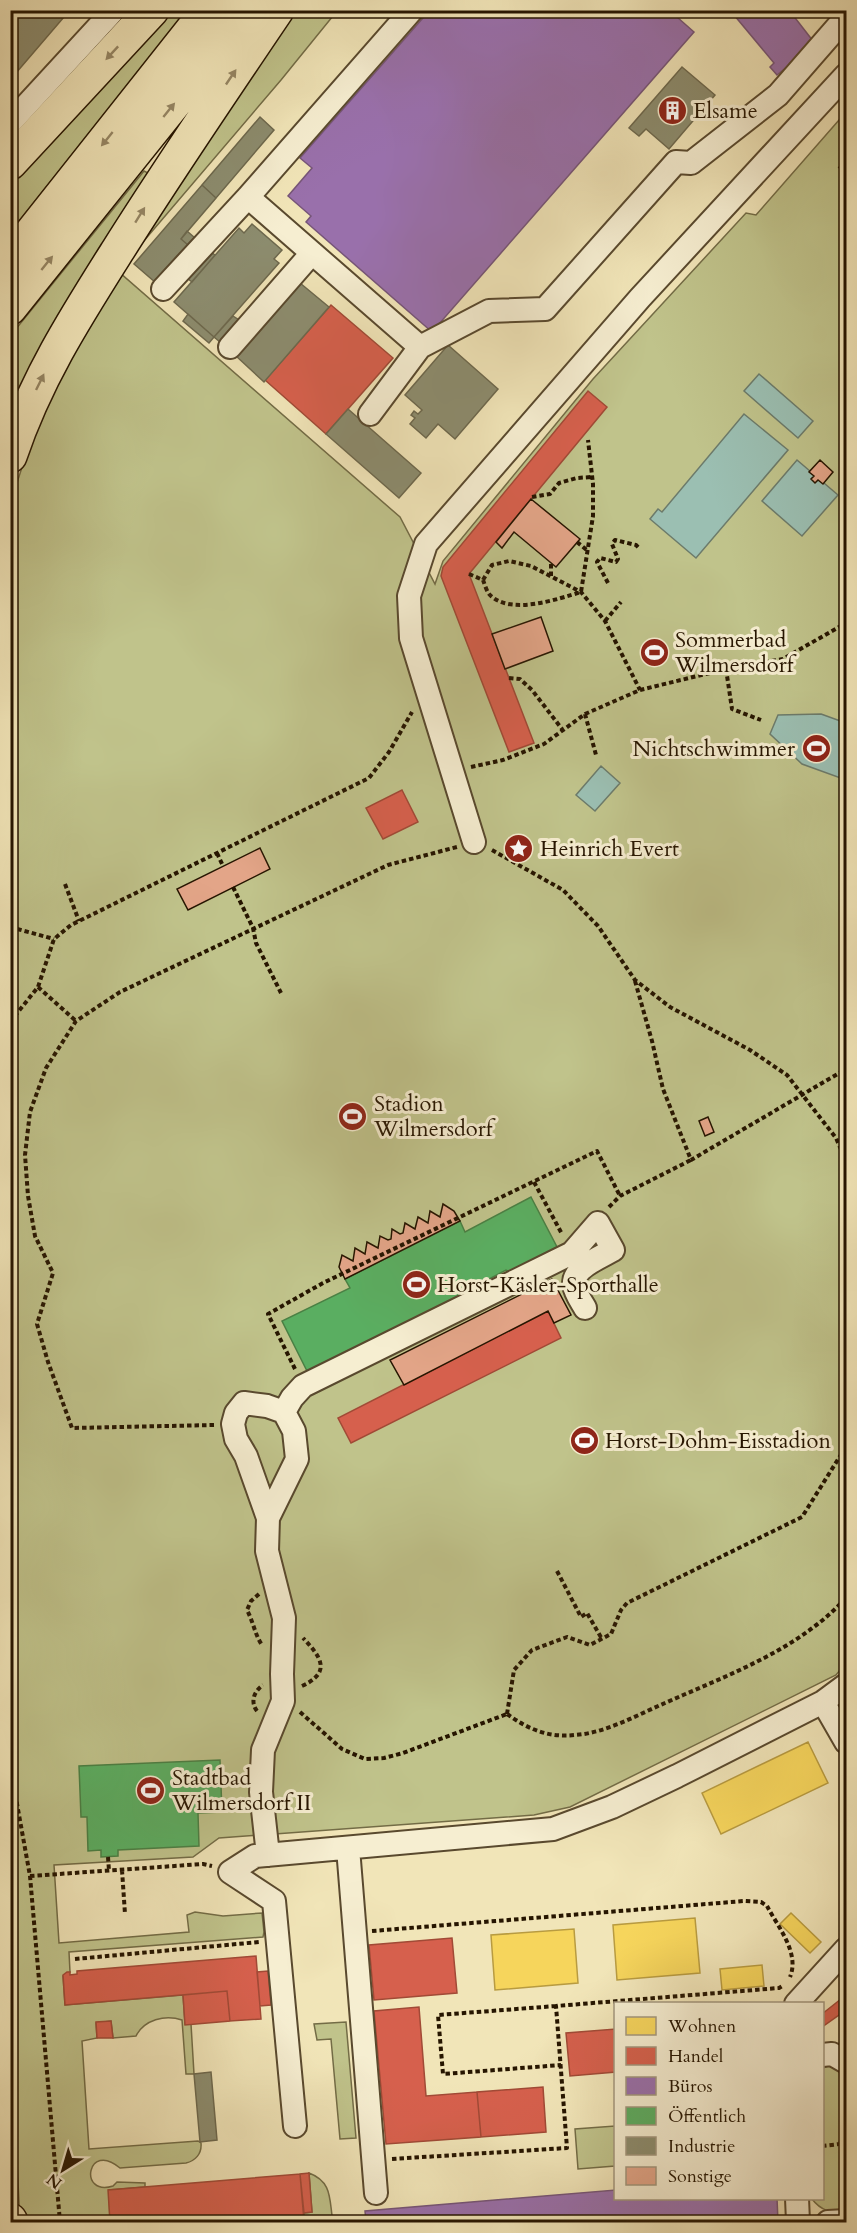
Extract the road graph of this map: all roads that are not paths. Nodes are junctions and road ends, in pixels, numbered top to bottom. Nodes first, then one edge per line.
1 (114, 10) edge
2 (152, 10) edge
3 (208, 10) edge
4 (249, 10) edge
5 (277, 10) edge
6 (412, 10) edge
7 (846, 17) edge
8 (846, 75) edge
9 (10, 123) edge
10 (10, 163) edge
11 (248, 197) junction
12 (312, 254) junction
13 (10, 260) edge
14 (163, 289) dead end
15 (10, 308) edge
16 (230, 347) dead end
17 (420, 347) junction
18 (370, 414) dead end
19 (10, 456) edge
20 (474, 842) road end
21 (585, 1308) dead end
22 (285, 1412) junction
23 (268, 1518) junction
24 (846, 1685) edge
25 (823, 1702) junction
26 (846, 1742) edge
27 (348, 1848) junction
28 (268, 1855) junction
29 (846, 1949) edge
30 (798, 2002) edge
31 (824, 2055) edge
32 (846, 2062) edge
33 (295, 2126) dead end
34 (376, 2193) dead end
35 (797, 2200) edge
36 (846, 2221) edge
37 (798, 2223) edge
38 (828, 2223) edge

1 - 9 street
2 -> 10 highway
3 -> 13 highway
15 -> 4 highway
19 -> 5 highway
6 - 11 street
7 - 17 street
8 - 20 street
11 - 12 street
11 - 14 street
12 - 16 street
12 - 17 street
17 - 18 street
21 - 22 street
22 - 23 street
22 - 23 street
23 - 28 street
24 - 25 street
25 - 26 street
25 - 27 street
27 - 28 street
27 - 34 street
28 - 33 street
29 - 30 street
31 - 32 street
35 - 37 street
36 - 38 street

